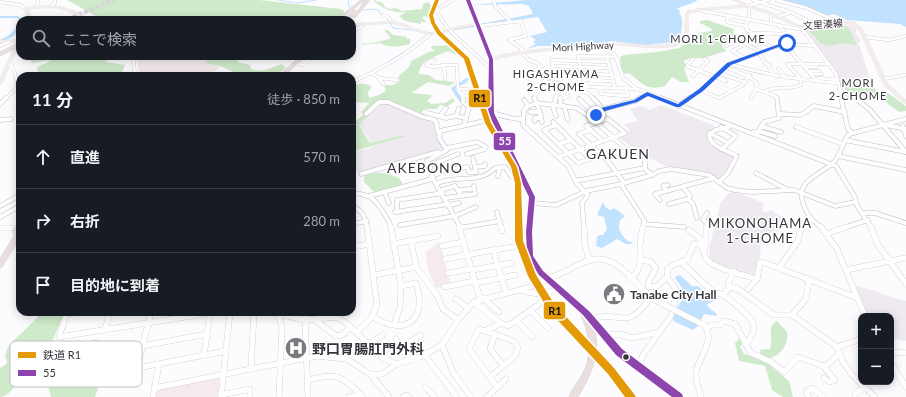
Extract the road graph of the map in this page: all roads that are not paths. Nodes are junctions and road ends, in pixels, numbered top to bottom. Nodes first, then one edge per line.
1 (38, 0) edge
2 (55, 0) edge
3 (365, 0) edge
4 (452, 0) edge
5 (468, 0) edge
6 (735, 0) edge
7 (753, 0) edge
8 (769, 0) edge
9 (776, 0) edge
10 (0, 2) edge
11 (494, 3) edge
12 (760, 3) junction
13 (51, 6) junction
14 (37, 7) junction
15 (748, 7) junction
16 (805, 7) junction
17 (26, 10) junction
18 (698, 10) junction
19 (789, 12) junction
20 (383, 14) dead end
21 (771, 14) junction
22 (29, 16) edge
23 (80, 16) edge
24 (343, 16) edge
25 (348, 16) edge
26 (354, 16) edge
27 (728, 16) junction
28 (778, 17) junction
29 (783, 19) junction
30 (748, 20) junction
31 (390, 22) junction
32 (511, 22) junction
33 (840, 23) junction
34 (362, 24) junction
35 (771, 24) junction
36 (356, 25) edge
37 (479, 25) junction
38 (817, 25) junction
39 (746, 26) junction
40 (779, 26) junction
41 (783, 26) junction
42 (356, 29) edge
43 (802, 29) junction
44 (449, 30) junction
45 (430, 34) junction
46 (752, 34) junction
47 (784, 34) junction
48 (744, 36) junction
49 (906, 36) edge
50 (865, 37) junction
51 (0, 41) edge
52 (8, 41) junction
53 (750, 41) junction
54 (16, 42) edge
55 (16, 44) edge
56 (731, 44) junction
57 (745, 44) junction
58 (761, 44) dead end
59 (784, 44) junction
60 (0, 46) edge
61 (599, 46) junction
62 (756, 46) dead end
63 (816, 46) junction
64 (16, 48) edge
65 (739, 48) junction
66 (772, 48) junction
67 (734, 50) junction
68 (523, 51) junction
69 (760, 52) junction
70 (0, 54) edge
71 (607, 56) junction
72 (616, 57) junction
73 (491, 58) junction
74 (746, 58) junction
75 (693, 59) dead end
76 (704, 59) dead end
77 (133, 60) edge
78 (300, 60) edge
79 (302, 60) edge
80 (309, 60) edge
81 (434, 60) dead end
82 (580, 61) junction
83 (608, 62) junction
84 (9, 63) junction
85 (729, 64) junction
86 (828, 64) junction
87 (296, 65) junction
88 (444, 65) junction
89 (803, 65) junction
90 (430, 66) junction
91 (552, 66) junction
92 (581, 67) junction
93 (610, 68) junction
94 (725, 68) junction
95 (778, 68) dead end
96 (491, 69) junction
97 (427, 70) dead end
98 (699, 71) junction
99 (135, 72) edge
100 (286, 72) edge
101 (288, 72) edge
102 (552, 72) dead end
103 (752, 72) junction
104 (809, 72) junction
105 (372, 73) junction
106 (582, 73) junction
107 (719, 73) junction
108 (531, 74) dead end
109 (612, 75) junction
110 (906, 75) edge
111 (693, 76) dead end
112 (748, 76) junction
113 (714, 77) junction
114 (776, 77) junction
115 (16, 78) edge
116 (380, 78) junction
117 (786, 78) junction
118 (445, 79) dead end
119 (545, 79) junction
120 (883, 79) junction
121 (398, 80) dead end
122 (561, 80) dead end
123 (584, 80) junction
124 (801, 80) junction
125 (356, 81) edge
126 (613, 81) junction
127 (726, 81) dead end
128 (817, 81) junction
129 (710, 82) junction
130 (745, 82) junction
131 (838, 82) junction
132 (0, 84) edge
133 (557, 84) dead end
134 (384, 85) dead end
135 (565, 85) dead end
136 (543, 86) junction
137 (587, 86) junction
138 (599, 87) junction
139 (467, 88) dead end
140 (615, 88) junction
141 (761, 88) dead end
142 (16, 89) edge
143 (458, 89) junction
144 (555, 89) dead end
145 (626, 89) junction
146 (637, 89) junction
147 (756, 89) junction
148 (839, 89) junction
149 (701, 90) junction
150 (731, 91) junction
151 (765, 91) junction
152 (567, 94) dead end
153 (647, 94) junction
154 (463, 96) junction
155 (469, 98) dead end
156 (751, 98) dead end
157 (579, 99) dead end
158 (524, 100) dead end
159 (595, 101) junction
160 (906, 102) edge
161 (537, 103) junction
162 (0, 104) edge
163 (553, 104) junction
164 (584, 104) junction
165 (529, 106) junction
166 (562, 106) junction
167 (678, 106) junction
168 (570, 107) junction
169 (446, 108) dead end
170 (459, 108) dead end
171 (603, 109) junction
172 (424, 112) dead end
173 (530, 112) dead end
174 (540, 112) junction
175 (572, 112) dead end
176 (845, 112) junction
177 (366, 114) dead end
178 (780, 114) junction
179 (440, 116) junction
180 (456, 116) junction
181 (492, 116) junction
182 (556, 116) dead end
183 (597, 116) junction
184 (589, 117) junction
185 (465, 118) junction
186 (11, 119) dead end
187 (523, 119) junction
188 (0, 120) edge
189 (568, 120) dead end
190 (904, 120) edge
191 (535, 121) dead end
192 (602, 121) junction
193 (597, 123) junction
194 (884, 124) junction
195 (464, 125) junction
196 (761, 126) junction
197 (720, 127) junction
198 (732, 127) junction
199 (796, 127) dead end
200 (905, 128) edge
201 (738, 129) junction
202 (590, 130) junction
203 (758, 131) junction
204 (438, 132) dead end
205 (781, 132) dead end
206 (853, 132) junction
207 (710, 133) junction
208 (775, 136) dead end
209 (906, 136) edge
210 (614, 137) junction
211 (571, 140) junction
212 (603, 141) junction
213 (844, 142) junction
214 (728, 143) junction
215 (559, 144) junction
216 (591, 145) junction
217 (447, 148) junction
218 (580, 149) junction
219 (722, 149) junction
220 (906, 152) edge
221 (568, 153) junction
222 (458, 154) dead end
223 (467, 154) dead end
224 (838, 156) junction
225 (558, 157) junction
226 (473, 158) dead end
227 (458, 163) dead end
228 (485, 164) dead end
229 (830, 164) junction
230 (500, 167) junction
231 (460, 168) junction
232 (645, 168) junction
233 (475, 169) junction
234 (428, 170) junction
235 (906, 170) edge
236 (617, 173) junction
237 (756, 173) dead end
238 (361, 174) dead end
239 (652, 175) junction
240 (498, 176) dead end
241 (482, 177) junction
242 (432, 178) junction
243 (714, 178) junction
244 (525, 181) junction
245 (575, 181) junction
246 (719, 182) junction
247 (436, 184) junction
248 (623, 184) junction
249 (668, 185) dead end
250 (683, 187) junction
251 (458, 190) junction
252 (788, 190) junction
253 (384, 191) junction
254 (586, 191) junction
255 (667, 191) junction
256 (802, 192) junction
257 (443, 193) junction
258 (356, 194) edge
259 (461, 195) junction
260 (369, 196) junction
261 (16, 198) edge
262 (688, 199) junction
263 (660, 200) dead end
264 (855, 202) junction
265 (389, 203) dead end
266 (459, 203) dead end
267 (532, 203) junction
268 (668, 204) dead end
269 (449, 205) junction
270 (0, 206) edge
271 (16, 208) edge
272 (356, 208) edge
273 (476, 208) dead end
274 (497, 212) dead end
275 (707, 213) dead end
276 (862, 213) junction
277 (455, 216) junction
278 (0, 217) edge
279 (697, 218) dead end
280 (812, 219) junction
281 (868, 220) junction
282 (367, 221) junction
283 (500, 221) junction
284 (356, 223) edge
285 (906, 223) edge
286 (402, 224) dead end
287 (644, 224) junction
288 (0, 228) edge
289 (459, 228) junction
290 (16, 230) edge
291 (502, 230) dead end
292 (16, 234) edge
293 (827, 234) junction
294 (16, 236) edge
295 (438, 236) dead end
296 (411, 241) junction
297 (464, 242) junction
298 (370, 244) junction
299 (393, 244) junction
300 (356, 246) edge
301 (442, 246) dead end
302 (514, 246) dead end
303 (703, 247) junction
304 (493, 250) junction
305 (468, 255) junction
306 (0, 257) edge
307 (906, 258) edge
308 (445, 259) dead end
309 (642, 260) junction
310 (590, 261) junction
311 (888, 261) junction
312 (681, 262) junction
313 (512, 263) dead end
314 (0, 265) edge
315 (498, 265) junction
316 (416, 267) junction
317 (779, 268) junction
318 (472, 269) junction
319 (398, 270) junction
320 (846, 270) junction
321 (734, 271) junction
322 (448, 273) dead end
323 (374, 275) junction
324 (515, 275) dead end
325 (667, 277) junction
326 (502, 278) junction
327 (630, 279) junction
328 (757, 279) junction
329 (809, 280) junction
330 (475, 282) junction
331 (906, 284) edge
332 (401, 286) junction
333 (444, 287) dead end
334 (730, 287) junction
335 (558, 288) junction
336 (748, 289) dead end
337 (520, 290) junction
338 (506, 293) junction
339 (546, 294) junction
340 (723, 295) junction
341 (652, 298) junction
342 (857, 298) junction
343 (456, 299) dead end
344 (482, 299) junction
345 (474, 302) junction
346 (468, 308) junction
347 (581, 308) joint
348 (531, 311) junction
349 (499, 312) dead end
350 (864, 313) edge
351 (792, 315) junction
352 (66, 316) edge
353 (109, 316) edge
354 (150, 316) edge
355 (191, 316) edge
356 (210, 316) edge
357 (230, 316) edge
358 (254, 316) edge
359 (278, 316) edge
360 (289, 316) edge
361 (306, 316) edge
362 (333, 316) edge
363 (338, 316) edge
364 (373, 317) junction
365 (589, 319) junction
366 (305, 320) junction
367 (315, 320) junction
368 (458, 320) junction
369 (517, 321) junction
370 (148, 323) junction
371 (502, 323) junction
372 (394, 325) junction
373 (704, 326) junction
374 (351, 328) junction
375 (548, 328) dead end
376 (105, 330) junction
377 (484, 331) junction
378 (356, 332) junction
379 (659, 332) junction
380 (207, 334) junction
381 (495, 334) junction
382 (604, 334) junction
383 (383, 335) dead end
384 (421, 335) dead end
385 (591, 336) junction
386 (532, 337) dead end
387 (396, 339) dead end
388 (413, 340) junction
389 (858, 340) edge
390 (369, 344) junction
391 (442, 345) junction
392 (746, 345) junction
393 (142, 346) joint
394 (401, 347) junction
395 (837, 347) junction
396 (226, 351) junction
397 (894, 352) edge
398 (906, 353) edge
399 (839, 354) junction
400 (204, 355) junction
401 (424, 355) junction
402 (307, 358) junction
403 (384, 358) junction
404 (410, 360) junction
405 (159, 364) junction
406 (280, 364) junction
407 (397, 364) junction
408 (503, 365) junction
409 (823, 366) junction
410 (142, 367) edge
411 (639, 367) junction
412 (894, 368) edge
413 (251, 369) junction
414 (223, 375) junction
415 (371, 375) junction
416 (490, 377) junction
417 (824, 378) dead end
418 (506, 379) dead end
419 (307, 381) junction
420 (426, 387) dead end
421 (497, 387) junction
422 (906, 387) edge
423 (154, 388) junction
424 (864, 388) junction
425 (465, 389) junction
426 (221, 396) edge
427 (362, 396) edge
428 (153, 397) edge
429 (250, 397) edge
430 (279, 397) edge
431 (308, 397) edge
432 (349, 397) edge
433 (389, 397) edge
434 (403, 397) edge
435 (409, 397) edge
436 (435, 397) edge
437 (456, 397) edge
438 (471, 397) edge
439 (487, 397) edge
440 (573, 397) edge
441 (679, 397) edge
442 (701, 397) edge
443 (809, 397) edge
444 (823, 397) edge
445 (855, 397) edge
446 (875, 397) edge

1 - 14 street
2 - 13 street
3 - 24 highway
3 - 25 highway
3 - 26 highway
4 - 44 street
5 - 37 main road
6 - 15 main road
7 - 12 street
8 - 12 street
9 - 16 street
10 - 17 street
11 - 32 street
12 - 15 street
12 - 19 street
13 - 14 main road
13 - 23 main road
14 - 17 main road
15 - 18 main road
15 - 21 main road, 文里湊線
15 - 30 street
16 - 19 street
16 - 33 street
17 - 22 main road
18 - 27 street
18 - 61 main road, Mori Highway
19 - 28 street
19 - 38 street
20 - 31 street
21 - 28 main road, 文里湊線
21 - 35 street
27 - 30 street
27 - 39 street
28 - 29 main road, 文里湊線
29 - 41 street
29 - 43 main road, 文里湊線
30 - 35 street
30 - 39 street
31 - 34 main road
31 - 45 main road
32 - 37 street
32 - 68 street
33 - 38 main road, 文里湊線
33 - 50 main road, 文里湊線
34 - 36 main road
34 - 42 street
35 - 40 street
37 - 44 main road
37 - 73 main road
38 - 43 main road, 文里湊線
39 - 46 street
40 - 41 street
40 - 47 street
41 - 43 street
43 - 63 street
44 - 45 main road
44 - 96 street
45 - 105 street
46 - 47 street
46 - 48 street
46 - 58 street
46 - 66 street
47 - 59 street
48 - 53 street
48 - 56 street
49 - 50 street
50 - 120 main road, 文里湊線
51 - 52 main road
52 - 54 main road
52 - 60 street
53 - 57 street
53 - 62 street
55 - 70 highway, bridge
56 - 65 street
56 - 67 street
57 - 65 street
57 - 69 street
59 - 63 street
59 - 66 street
59 - 89 street
61 - 68 main road, Mori Highway
61 - 72 street
63 - 86 street
64 - 84 main road
65 - 67 street
66 - 69 street
67 - 74 street
68 - 73 main road, Mori Highway
68 - 108 street
69 - 74 street
69 - 114 street
71 - 72 street
71 - 82 street
71 - 83 street
72 - 146 street
73 - 96 main road
74 - 85 street
75 - 98 street
76 - 98 street
77 - 99 street
78 - 87 highway
79 - 87 highway
80 - 87 street
81 - 90 street
82 - 83 street
82 - 91 street
82 - 92 street
83 - 93 street
84 - 115 street
84 - 132 main road
85 - 94 street
85 - 103 street
86 - 89 street
86 - 131 street
87 - 100 highway
87 - 101 highway
88 - 90 street
88 - 118 street
88 - 143 street
89 - 104 street
89 - 104 street
89 - 124 street
90 - 97 street
91 - 92 street
91 - 106 street
92 - 93 street
92 - 106 street
93 - 109 street
94 - 107 street
94 - 112 street
95 - 117 street
96 - 181 main road
98 - 111 street
98 - 113 street
102 - 119 street
103 - 112 street
103 - 114 street
104 - 128 street
105 - 116 street
105 - 125 street
106 - 109 street
106 - 123 street
107 - 113 street
107 - 130 street
109 - 126 street
110 - 120 street
112 - 130 street
112 - 147 street
113 - 127 street
113 - 129 street
114 - 117 street
116 - 121 street
116 - 134 street
117 - 124 street
119 - 122 street
119 - 133 street
119 - 136 street
120 - 160 main road, 文里湊線
123 - 126 street
123 - 137 street
124 - 128 street
124 - 151 street
126 - 140 street
128 - 131 street
129 - 149 street
129 - 150 street
130 - 150 street
131 - 148 street
135 - 163 street
136 - 144 street
136 - 161 street
137 - 138 street
137 - 159 street
138 - 140 street
138 - 145 street
139 - 143 street
140 - 145 street
141 - 151 street
142 - 162 street
143 - 154 street
145 - 146 street
146 - 153 street
147 - 151 street
147 - 156 street
148 - 176 street
148 - 194 street
149 - 150 street
149 - 167 street
151 - 178 street
152 - 166 street
153 - 167 street
153 - 171 street
154 - 155 street
154 - 185 street
157 - 164 street
158 - 165 street
159 - 164 street
159 - 171 street
161 - 163 street
161 - 165 street
161 - 174 street
163 - 166 street
163 - 182 street
164 - 183 street
165 - 187 street
166 - 168 street
166 - 189 street
167 - 198 street
168 - 175 street
168 - 184 street
169 - 179 street
170 - 180 street
171 - 183 street
172 - 179 street
173 - 174 street
174 - 191 street
176 - 178 street
176 - 206 street
177 - 204 street
178 - 196 street
179 - 180 street
180 - 185 street
181 - 187 street
181 - 195 street
181 - 244 main road
183 - 184 street
183 - 192 street
184 - 193 street
185 - 195 street
186 - 188 street
187 - 225 street
190 - 194 street
190 - 200 street
192 - 193 street
192 - 210 street
193 - 202 street
193 - 210 street
194 - 200 street
194 - 206 street
194 - 220 street
195 - 217 street
196 - 203 street
196 - 205 street
197 - 198 street
197 - 207 street
197 - 214 street
198 - 201 street
199 - 213 street
200 - 209 street
201 - 203 street
201 - 229 street
202 - 212 street
202 - 216 street
203 - 208 street
206 - 213 street
207 - 214 street
207 - 219 street
210 - 212 street
210 - 232 street
211 - 215 street
211 - 215 street
211 - 218 street
212 - 216 street
213 - 220 street
213 - 224 street
214 - 219 street
215 - 221 street
216 - 218 street
216 - 236 street
217 - 223 street
217 - 234 street
217 - 238 street
218 - 221 street
218 - 221 street
219 - 246 street
221 - 225 street
222 - 234 street
224 - 229 street
224 - 235 street
225 - 245 street
226 - 233 street
227 - 231 street
228 - 233 street
229 - 256 street
229 - 264 street
230 - 240 street
230 - 241 street
230 - 244 street
231 - 233 street
231 - 242 street
232 - 236 street
232 - 239 street
233 - 241 street
234 - 242 street
236 - 245 street
236 - 248 street
237 - 252 street
239 - 243 street
239 - 248 street
241 - 247 street
242 - 247 street
242 - 253 street
243 - 246 street
243 - 250 street
244 - 267 main road
245 - 254 street
246 - 252 street
247 - 257 street
248 - 254 street
248 - 287 street
249 - 255 street
250 - 255 street
250 - 262 street
251 - 257 street
251 - 259 street
251 - 259 street
252 - 256 street
253 - 260 street
253 - 265 street
254 - 267 street
254 - 310 street
255 - 263 street
256 - 264 street
256 - 280 street
257 - 259 street
257 - 269 street
257 - 269 street
258 - 260 street
260 - 299 street
261 - 270 street
262 - 268 street
262 - 279 street
264 - 276 street
266 - 269 street
267 - 335 main road
269 - 277 street
271 - 278 street
272 - 282 street
273 - 277 street
274 - 283 street
275 - 303 street
276 - 281 street
276 - 285 street
277 - 286 street
277 - 289 street
280 - 293 street
280 - 317 street
281 - 293 street
281 - 311 street
282 - 284 street
282 - 298 street
283 - 289 street
283 - 291 street
287 - 303 street
287 - 309 street
288 - 290 street
289 - 297 street
292 - 306 highway
293 - 320 street
294 - 314 highway
295 - 296 street
296 - 299 street
296 - 316 street
297 - 301 street
297 - 305 street
298 - 300 street
298 - 323 street
299 - 319 street
302 - 304 street
303 - 312 street
303 - 321 street
304 - 305 street
304 - 315 street
305 - 308 street
305 - 318 street
307 - 311 street
309 - 325 street
309 - 327 street
310 - 327 street
310 - 337 street, bridge
311 - 320 street
311 - 331 street
312 - 325 street
312 - 340 street
313 - 315 street
315 - 318 street
315 - 326 street
316 - 319 street
316 - 368 street
317 - 328 street
317 - 329 street
318 - 322 street
318 - 330 street
319 - 323 street
319 - 332 street
320 - 342 street
321 - 328 street
321 - 334 street
323 - 364 street
324 - 326 street
325 - 379 street
326 - 330 street
326 - 338 street
327 - 341 street
328 - 336 street
329 - 342 street
329 - 351 street
330 - 333 street
330 - 344 street
332 - 372 street
332 - 372 street
334 - 340 street
334 - 351 street
335 - 339 street
335 - 347 main road
337 - 338 street
337 - 339 street
338 - 344 street
339 - 348 street
340 - 392 street
341 - 365 street
341 - 373 street, bridge
342 - 350 street
343 - 346 street
344 - 345 street
344 - 349 street
345 - 346 street
345 - 371 street
346 - 368 street
347 - 365 highway
348 - 369 street
348 - 375 street
351 - 395 street
352 - 376 street
353 - 376 street
354 - 370 street
355 - 370 street
356 - 380 street
357 - 396 street
358 - 413 street
359 - 406 street
360 - 366 street
361 - 366 street
362 - 367 street
363 - 374 street
364 - 372 street
364 - 378 street
365 - 382 main road
365 - 385 highway
366 - 367 street
366 - 402 street
367 - 374 street
368 - 391 street
369 - 371 street
369 - 386 street
370 - 376 street
370 - 393 street
371 - 377 street
373 - 392 street
373 - 442 street
374 - 378 street
377 - 381 street
377 - 416 street
378 - 390 street
379 - 382 street
379 - 411 street
380 - 393 street
380 - 400 street
381 - 408 street
381 - 408 street
382 - 385 street
382 - 411 main road
383 - 390 street
384 - 388 street
385 - 440 highway
387 - 394 street
388 - 394 street
388 - 401 street
389 - 395 street
390 - 403 street
391 - 401 street
391 - 425 street
392 - 409 street
394 - 403 street
394 - 404 street
395 - 399 street
396 - 400 street
396 - 414 street
397 - 398 street
399 - 409 street
399 - 424 street
400 - 405 street
401 - 404 street
401 - 437 street
402 - 406 street
402 - 415 street
402 - 419 street
403 - 407 street
404 - 407 street
405 - 410 street
405 - 423 street
406 - 413 street
406 - 430 street
407 - 415 street
408 - 416 street
409 - 417 street
411 - 441 main road
412 - 422 street
413 - 414 street
414 - 423 street
414 - 426 street
415 - 433 street
416 - 421 street
418 - 421 street
419 - 427 street
419 - 431 street
420 - 436 street
421 - 439 street
423 - 428 street
424 - 445 street
424 - 446 street
425 - 437 street
425 - 438 street
426 - 429 street
427 - 432 street
434 - 435 street
443 - 444 street

